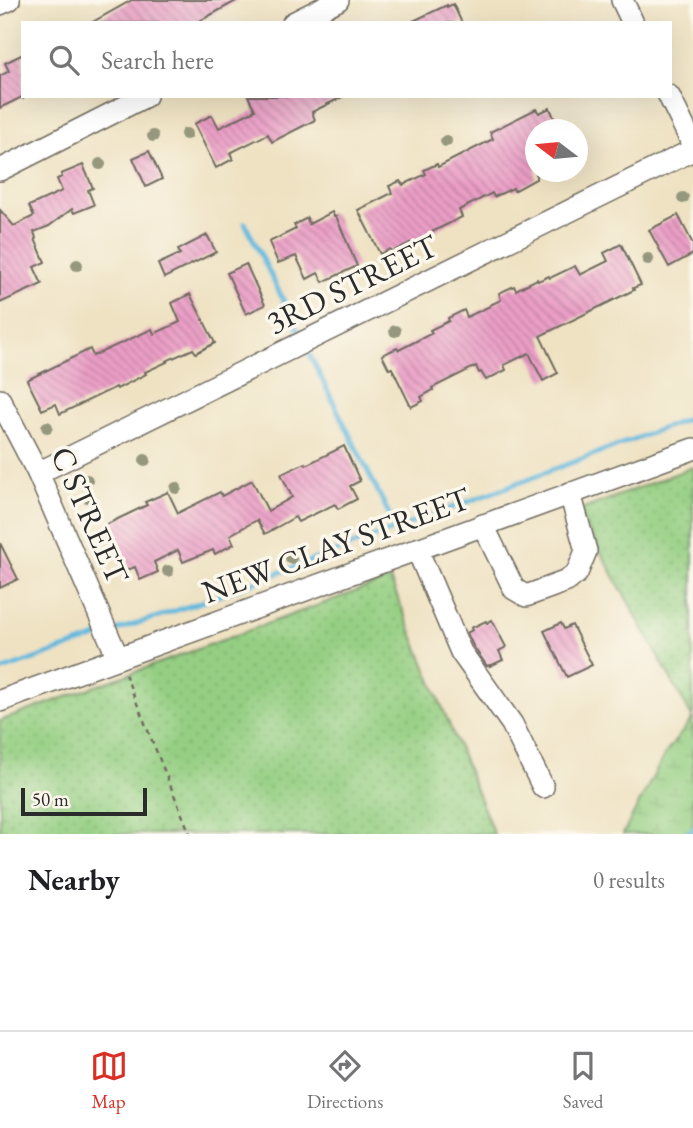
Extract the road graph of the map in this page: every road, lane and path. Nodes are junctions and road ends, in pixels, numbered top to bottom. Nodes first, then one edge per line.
1 (9, 0) edge
2 (338, 0) edge
3 (622, 0) edge
4 (0, 5) edge
5 (297, 21) edge
6 (632, 21) edge
7 (142, 98) edge
8 (670, 98) edge
9 (693, 145) edge
10 (693, 150) edge
11 (0, 170) edge
12 (0, 400) edge
13 (5, 422) edge
14 (693, 449) edge
15 (38, 472) junction
16 (570, 493) junction
17 (483, 525) junction
18 (417, 549) junction
19 (118, 657) junction
20 (0, 701) edge
21 (543, 787) dead end
22 (190, 834) edge

1 - 4 street
2 - 5 street
3 - 6 street
7 - 11 street
8 - 9 street
10 - 15 street, 3RD STREET
12 - 13 street, C STREET
13 - 15 street, C STREET
14 - 16 street, NEW CLAY STREET
15 - 19 street, C STREET
16 - 17 street, NEW CLAY STREET
16 - 17 street
17 - 18 street, NEW CLAY STREET
18 - 19 street, NEW CLAY STREET
18 - 21 street
19 - 20 street, NEW CLAY STREET
19 - 22 path

